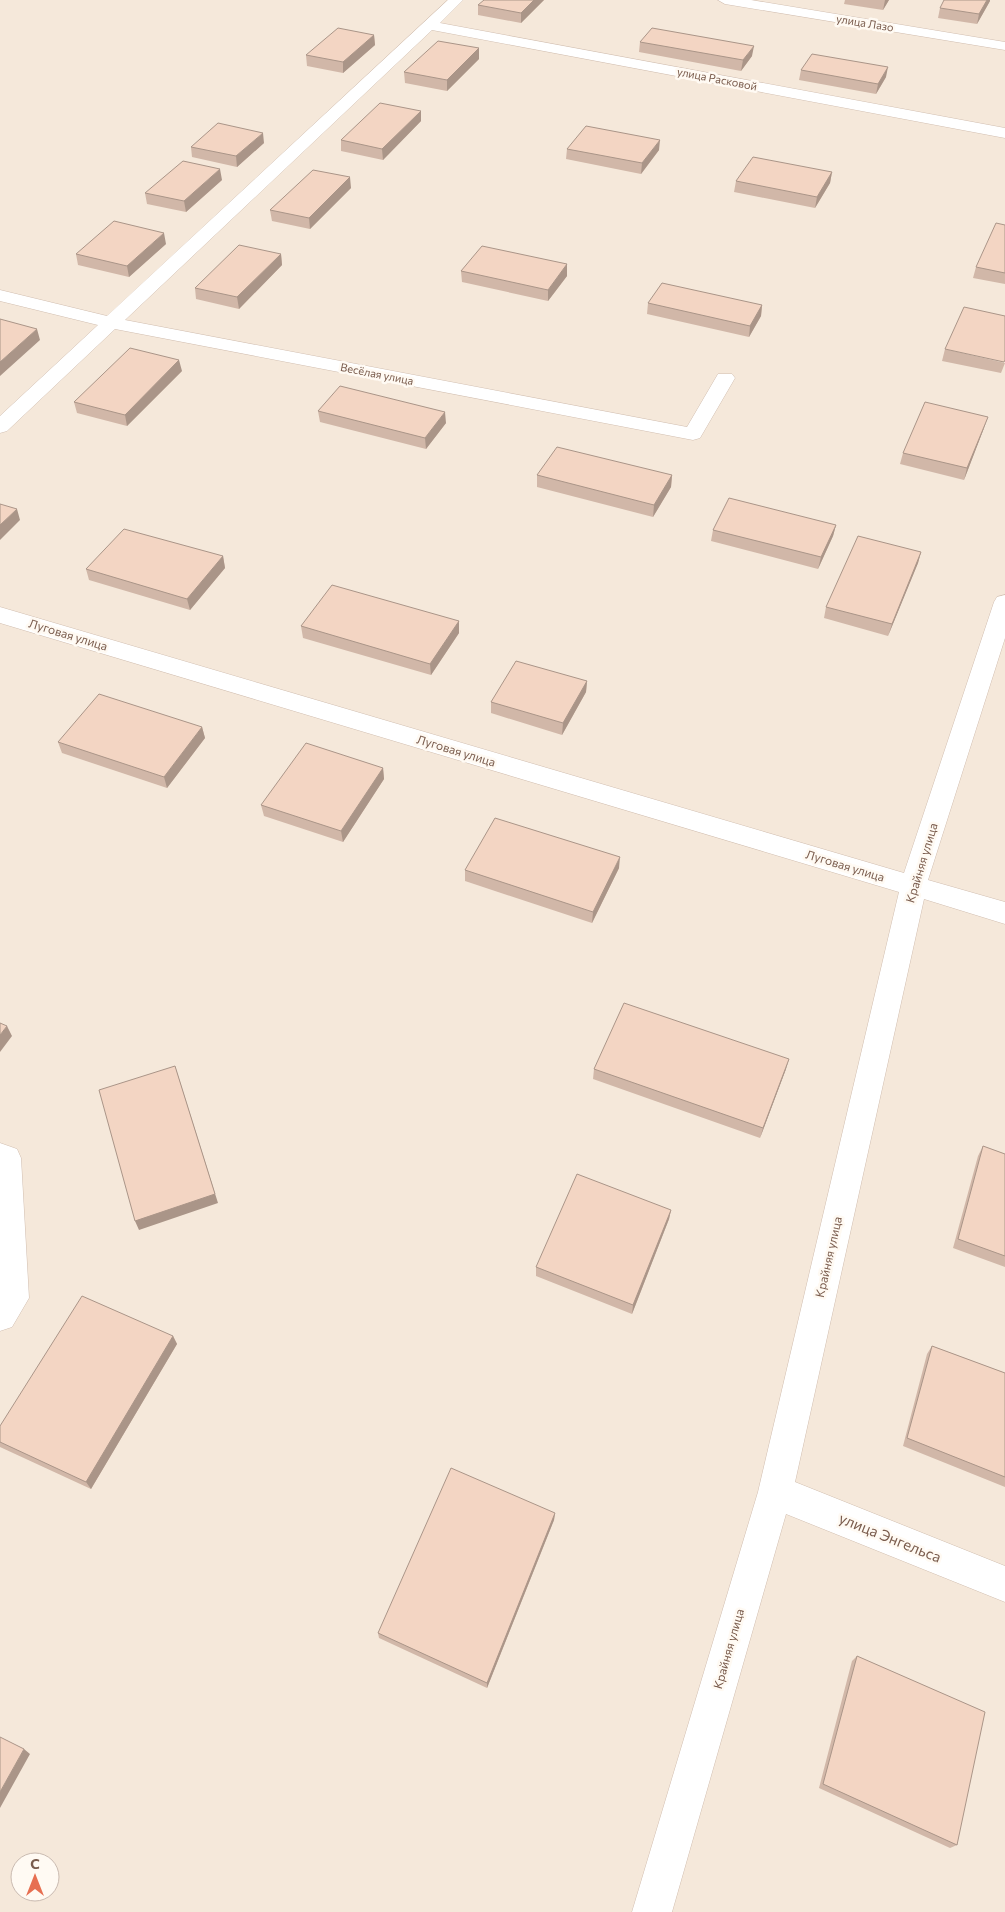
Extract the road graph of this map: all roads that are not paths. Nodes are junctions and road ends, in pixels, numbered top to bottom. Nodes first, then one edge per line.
1 (456, 0) edge
2 (724, 0) edge
3 (429, 25) junction
4 (1005, 46) edge
5 (1005, 133) edge
6 (0, 295) edge
7 (111, 323) junction
8 (724, 378) dead end
9 (0, 427) edge
10 (1005, 602) edge
11 (0, 615) edge
12 (913, 886) junction
13 (1005, 913) edge
14 (0, 1156) edge
15 (0, 1316) edge
16 (775, 1492) junction
17 (1005, 1584) edge
18 (652, 1912) edge

1 - 3 street
2 - 4 street, улица Лазо
3 - 5 street, улица Расковой
3 - 7 street
6 - 7 street, Весёлая улица
7 - 8 street, Весёлая улица
7 - 9 street
10 - 12 street, Крайняя улица
11 - 12 street, Луговая улица
12 - 13 street, Луговая улица
12 - 16 street, Крайняя улица
14 - 15 street
16 - 17 street, улица Энгельса
16 - 18 street, Крайняя улица

